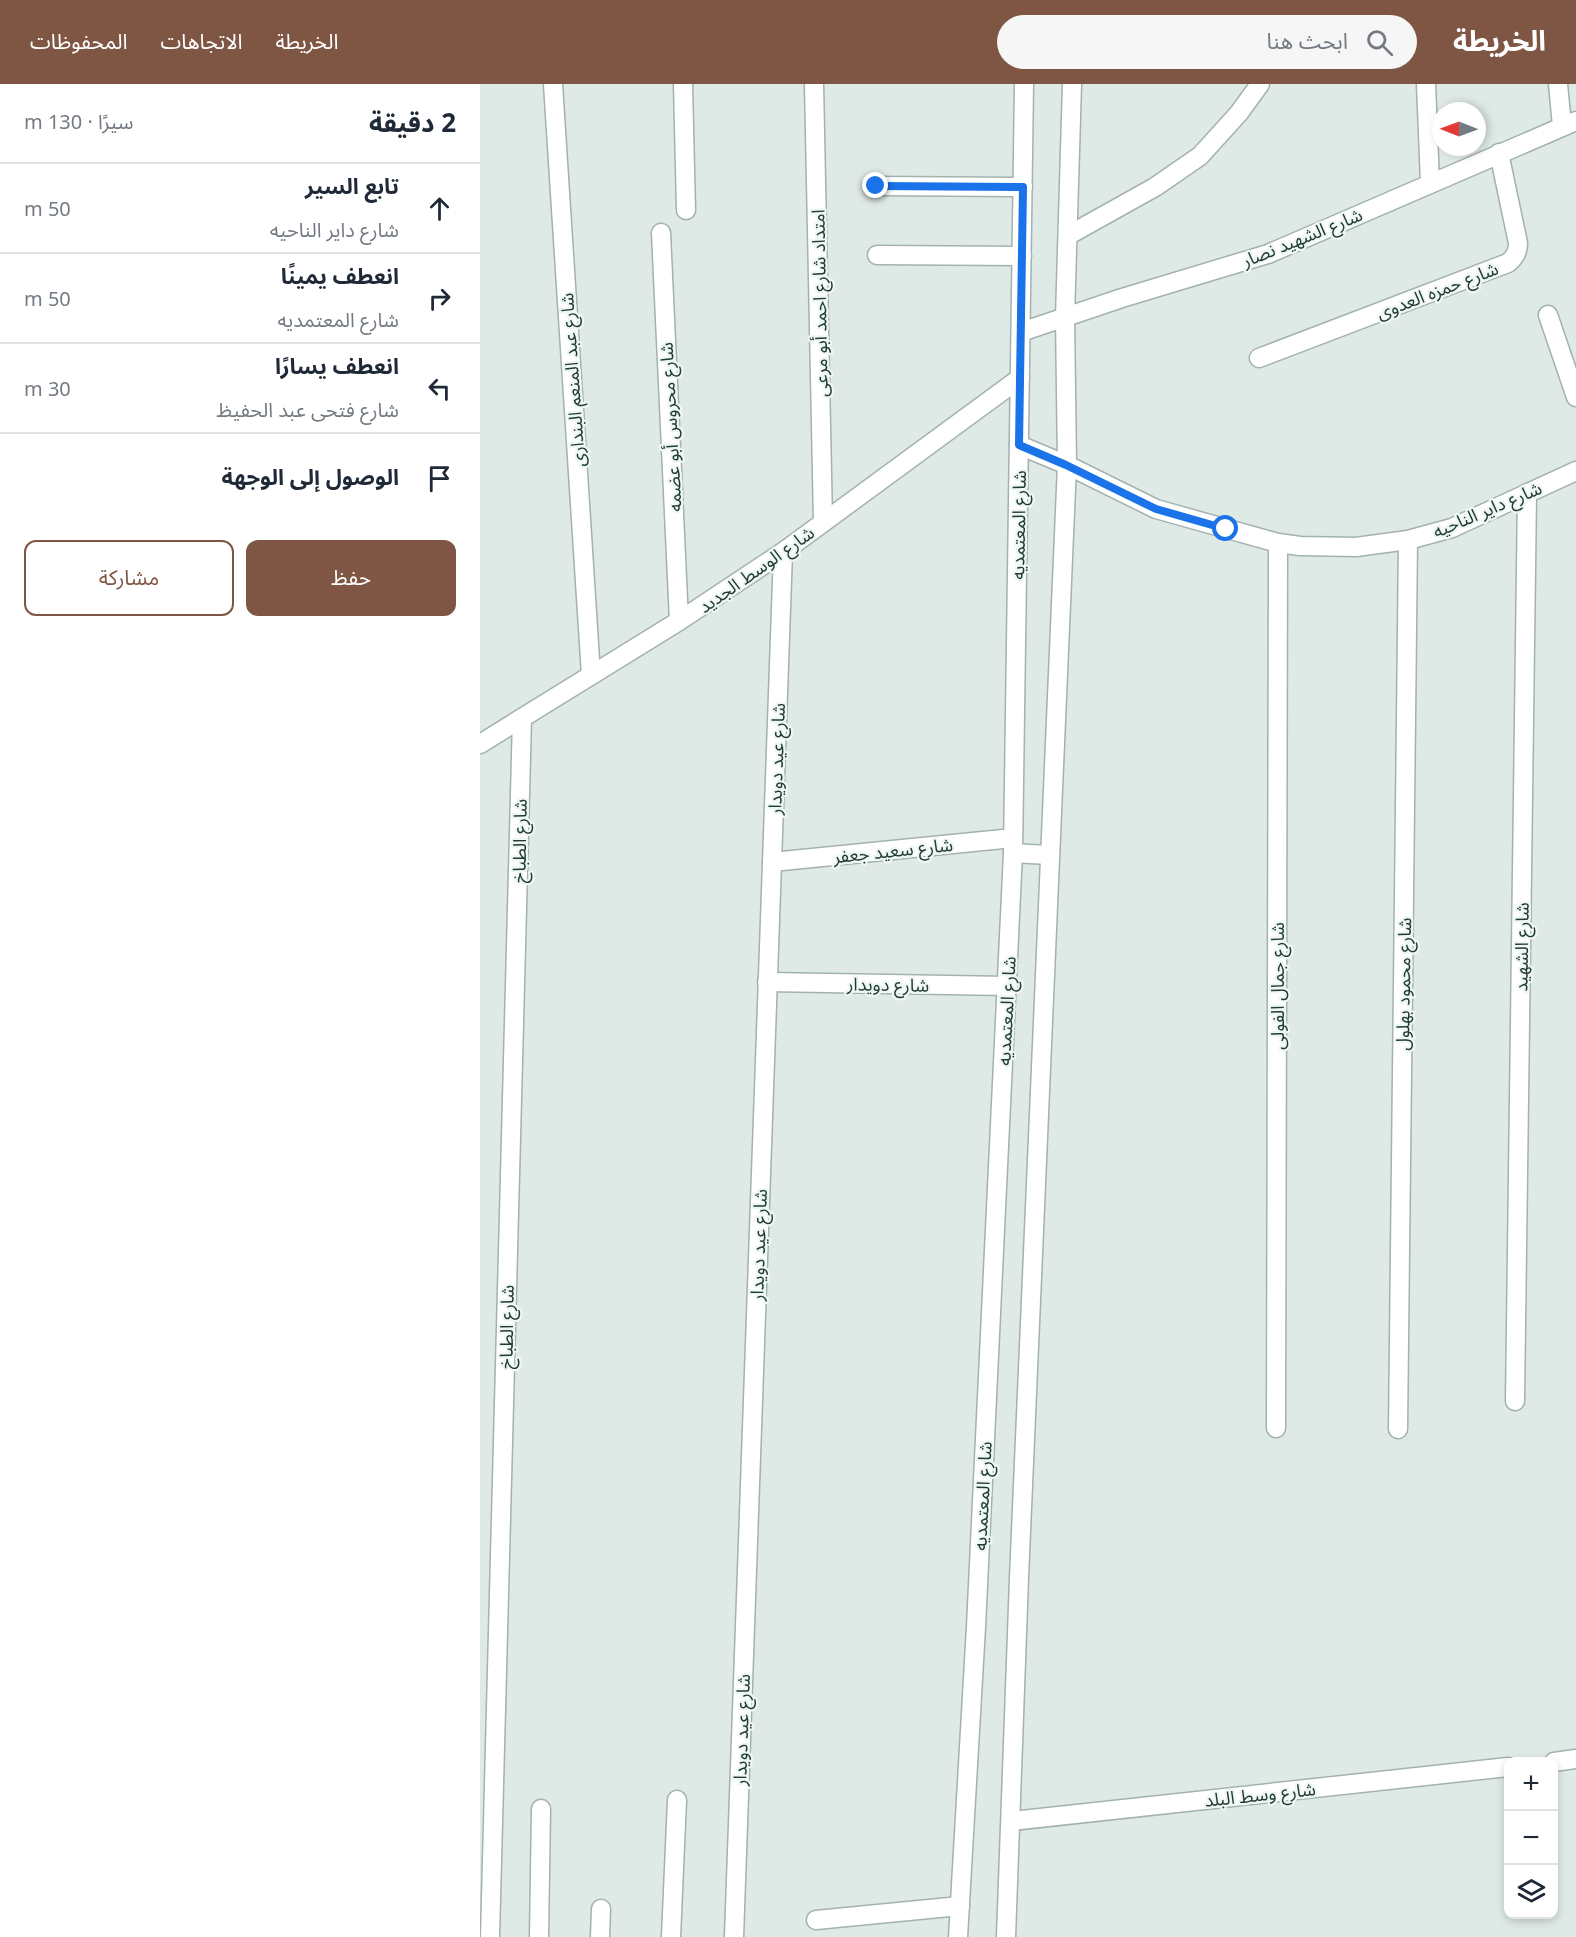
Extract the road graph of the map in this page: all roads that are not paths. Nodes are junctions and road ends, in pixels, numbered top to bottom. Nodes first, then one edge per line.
1 (553, 84) edge
2 (683, 84) edge
3 (814, 84) edge
4 (1024, 84) edge
5 (1072, 84) edge
6 (1260, 84) edge
7 (1426, 84) edge
8 (1558, 84) edge
9 (1569, 123) edge
10 (1499, 153) junction
11 (1430, 183) junction
12 (876, 186) dead end
13 (1023, 187) junction
14 (687, 210) dead end
15 (661, 233) dead end
16 (1069, 235) junction
17 (877, 255) dead end
18 (1022, 256) junction
19 (1548, 315) dead end
20 (1065, 317) junction
21 (1021, 332) junction
22 (1259, 358) dead end
23 (1020, 378) junction
24 (1576, 397) edge
25 (1019, 445) junction
26 (1066, 465) junction
27 (1576, 471) edge
28 (1527, 493) junction
29 (823, 522) junction
30 (1408, 540) junction
31 (1278, 543) junction
32 (783, 552) junction
33 (679, 621) junction
34 (591, 675) junction
35 (522, 718) junction
36 (480, 744) edge
37 (1013, 845) junction
38 (1050, 855) junction
39 (772, 862) junction
40 (767, 982) junction
41 (1008, 986) junction
42 (1515, 1401) dead end
43 (1276, 1428) dead end
44 (1398, 1429) dead end
45 (1576, 1759) edge
46 (1558, 1761) edge
47 (1504, 1768) edge
48 (677, 1800) dead end
49 (541, 1809) dead end
50 (1012, 1821) junction
51 (960, 1906) junction
52 (601, 1909) dead end
53 (816, 1920) dead end
54 (490, 1937) edge
55 (539, 1937) edge
56 (600, 1937) edge
57 (671, 1937) edge
58 (734, 1937) edge
59 (958, 1937) edge
60 (1006, 1937) edge

1 - 34 street, شارع عبد المنعم البندارى
2 - 14 street
3 - 29 street, امتداد شارع احمد أبو مرعى
4 - 13 street, شارع المعتمديه
5 - 16 street, شارع المعتمديه
6 - 16 street
7 - 11 street
8 - 9 street
9 - 10 street, شارع الشهيد نصار
10 - 11 street, شارع الشهيد نصار
10 - 22 street, شارع حمزه العدوى
11 - 20 street, شارع الشهيد نصار
12 - 13 street
13 - 18 street, شارع المعتمديه
15 - 33 street, شارع محروس أبو عضمه
16 - 20 street, شارع المعتمديه
17 - 18 street
18 - 21 street, شارع المعتمديه
19 - 24 street
20 - 21 street, شارع الشهيد نصار
20 - 26 street, شارع المعتمديه
21 - 23 street, شارع المعتمديه
23 - 25 street, شارع المعتمديه
23 - 29 street, شارع الوسط الجديد
25 - 26 street, شارع داير الناحيه
25 - 37 street, شارع المعتمديه
26 - 31 street, شارع داير الناحيه
26 - 38 street, شارع المعتمديه
27 - 28 street, شارع داير الناحيه
28 - 30 street, شارع داير الناحيه
28 - 42 street, شارع الشهيد
29 - 32 street, شارع الوسط الجديد
30 - 31 street, شارع داير الناحيه
30 - 44 street, شارع محمود بهلول
31 - 43 street, شارع جمال الفولى
32 - 33 street, شارع الوسط الجديد
32 - 39 street, شارع عيد دويدار
33 - 34 street, شارع الوسط الجديد
34 - 35 street, شارع الوسط الجديد
35 - 36 street, شارع الوسط الجديد
35 - 54 street, شارع الطباخ
37 - 38 street, شارع سعيد جعفر
37 - 39 street, شارع سعيد جعفر
37 - 41 street, شارع المعتمديه
38 - 50 street, شارع المعتمديه
39 - 40 street, شارع عيد دويدار
40 - 41 street, شارع دويدار
40 - 58 street, شارع عيد دويدار
41 - 51 street, شارع المعتمديه
45 - 46 street
47 - 50 street, شارع وسط البلد
48 - 57 street
49 - 55 street
50 - 60 street, شارع المعتمديه
51 - 53 street
51 - 59 street, شارع المعتمديه
52 - 56 street

